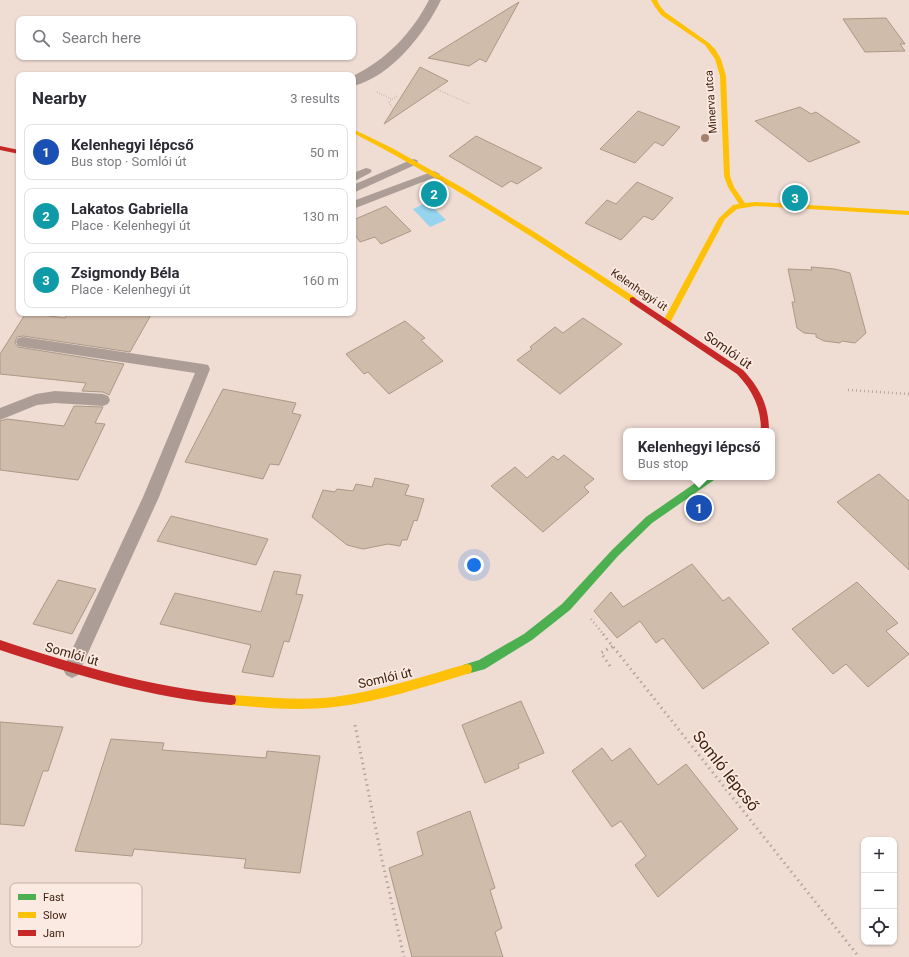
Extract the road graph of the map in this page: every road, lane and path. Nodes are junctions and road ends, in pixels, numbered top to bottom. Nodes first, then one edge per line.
1 (435, 0) edge
2 (654, 0) edge
3 (356, 80) edge
4 (436, 89) dead end
5 (398, 95) dead end
6 (470, 104) dead end
7 (389, 121) dead end
8 (356, 133) edge
9 (0, 148) edge
10 (16, 151) edge
11 (413, 162) junction
12 (366, 171) dead end
13 (434, 174) junction
14 (356, 176) edge
15 (356, 187) edge
16 (356, 204) edge
17 (743, 205) junction
18 (909, 213) edge
19 (666, 323) junction
20 (23, 342) dead end
21 (848, 390) dead end
22 (909, 394) edge
23 (103, 400) dead end
24 (0, 414) edge
25 (765, 428) edge
26 (707, 480) edge
27 (575, 598) junction
28 (0, 645) edge
29 (612, 646) junction
30 (610, 666) dead end
31 (72, 669) junction
32 (352, 699) junction
33 (404, 957) edge
34 (859, 957) edge

1 - 3 street
2 - 17 street, Minerva utca
4 - 6 path
5 - 7 path
8 - 11 street, Kelenhegyi út
9 - 10 street
11 - 13 street, Kelenhegyi út
11 - 15 lane
12 - 14 lane
13 - 16 lane
13 - 19 street, Kelenhegyi út
17 - 18 street
17 - 19 street, Kelenhegyi út
19 - 25 street, Somlói út
20 - 31 lane
21 - 22 path
23 - 24 lane
26 - 27 street, Somlói út
27 - 29 path, Somló lépcső
27 - 32 street, Somlói út
28 - 31 street, Somlói út
29 - 30 path
29 - 34 path, Somló lépcső
31 - 32 street, Somlói út
32 - 33 path

